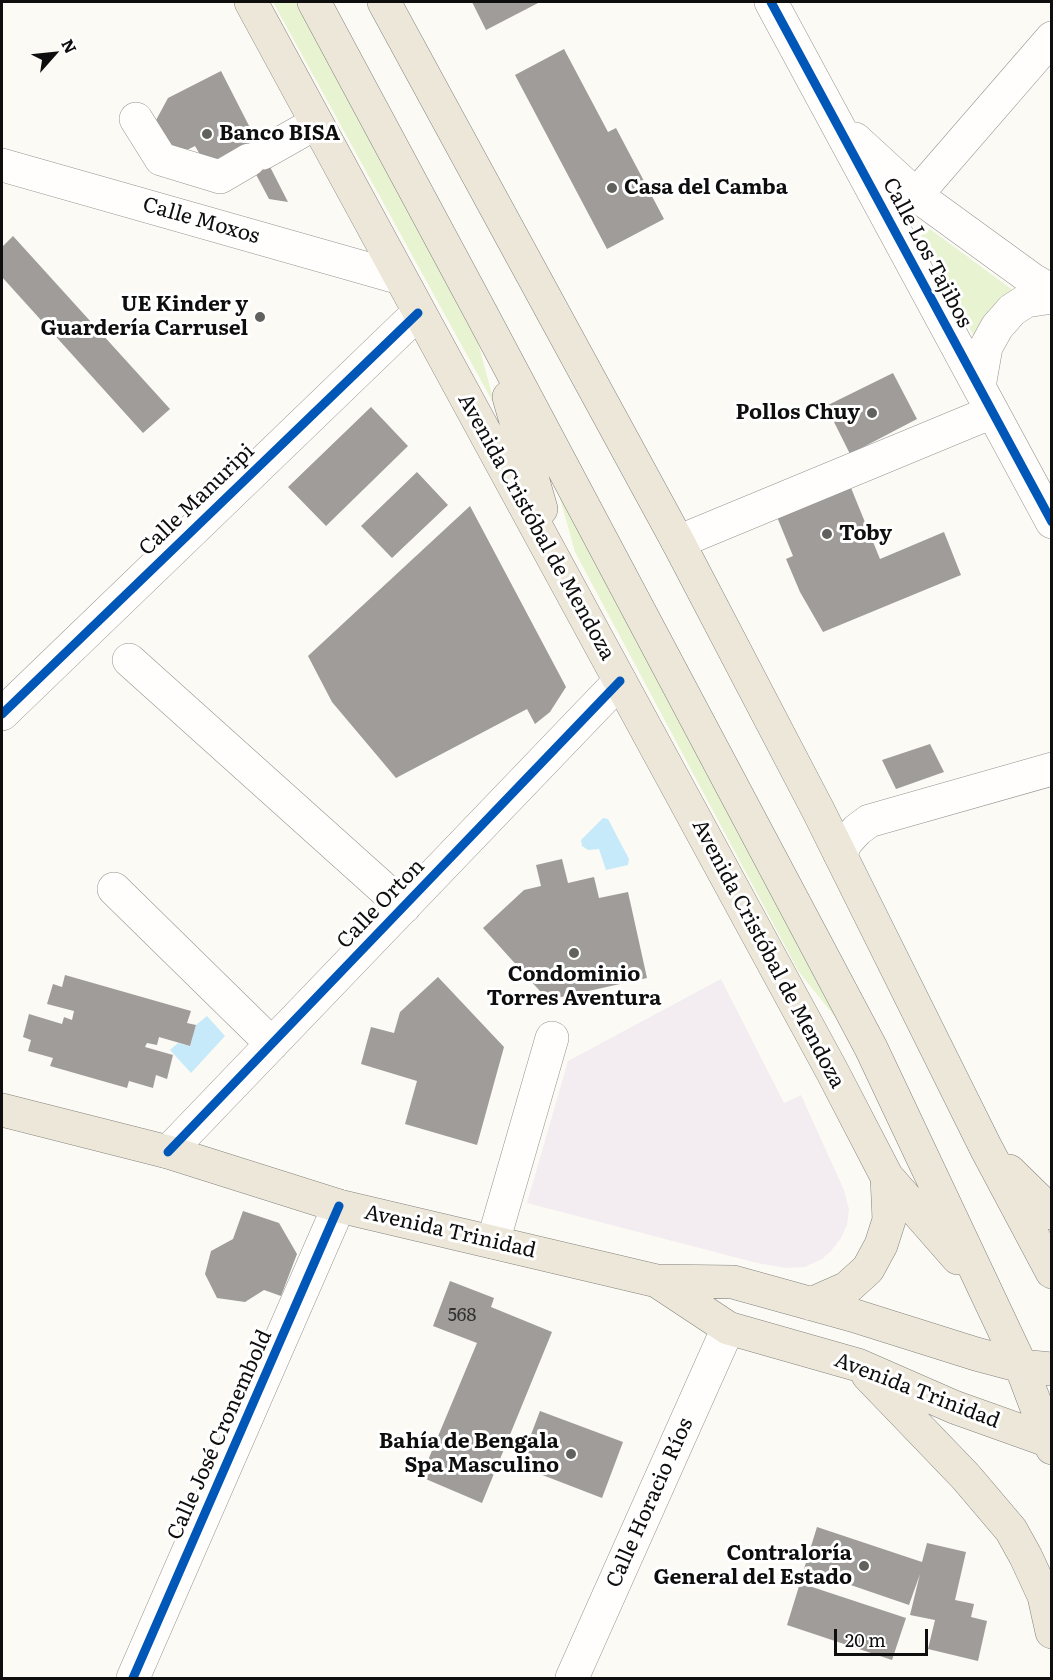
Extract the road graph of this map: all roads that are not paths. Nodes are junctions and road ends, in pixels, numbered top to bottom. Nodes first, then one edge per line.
1 (251, 2) edge
2 (314, 2) edge
3 (384, 2) edge
4 (771, 2) edge
5 (1052, 38) edge
6 (136, 119) dead end
7 (836, 122) junction
8 (316, 123) junction
9 (2, 165) edge
10 (916, 195) junction
11 (400, 278) junction
12 (1052, 291) edge
13 (1052, 297) edge
14 (418, 313) junction
15 (481, 313) junction
16 (986, 400) junction
17 (1052, 522) edge
18 (678, 542) junction
19 (554, 559) junction
20 (129, 660) dead end
21 (620, 681) junction
22 (2, 714) edge
23 (1052, 769) edge
24 (818, 810) junction
25 (882, 816) junction
26 (840, 854) junction
27 (114, 889) dead end
28 (404, 907) junction
29 (552, 1038) dead end
30 (272, 1044) junction
31 (2, 1110) edge
32 (986, 1148) junction
33 (168, 1152) junction
34 (887, 1177) junction
35 (339, 1206) junction
36 (1052, 1213) edge
37 (493, 1242) junction
38 (1052, 1272) edge
39 (657, 1281) junction
40 (984, 1288) junction
41 (811, 1304) junction
42 (728, 1328) junction
43 (858, 1365) junction
44 (1036, 1367) edge
45 (1051, 1444) edge
46 (1052, 1632) edge
47 (133, 1678) edge
48 (572, 1678) edge

1 - 8 main road, Avenida Cristóbal de Mendoza
2 - 15 main road, Avenida Cristóbal de Mendoza
3 - 18 main road
4 - 7 street, Calle Los Tajibos
5 - 10 street
6 - 8 street
7 - 10 street
7 - 16 street, Calle Los Tajibos
8 - 11 main road, Avenida Cristóbal de Mendoza
9 - 11 street, Calle Moxos
10 - 12 street
11 - 14 main road, Avenida Cristóbal de Mendoza
13 - 16 street, Calle Los Tajibos
14 - 19 main road, Avenida Cristóbal de Mendoza
14 - 22 street, Calle Manuripi
15 - 19 main road
15 - 40 main road, Avenida Cristóbal de Mendoza
16 - 17 street, Calle Los Tajibos
16 - 18 street
18 - 24 main road
19 - 21 main road, Avenida Cristóbal de Mendoza
20 - 28 street
21 - 28 street, Calle Orton
21 - 34 main road, Avenida Cristóbal de Mendoza
23 - 25 street
24 - 25 street
24 - 26 main road
25 - 26 street
26 - 32 main road
27 - 30 street
28 - 30 street, Calle Orton
29 - 37 street
30 - 33 street, Calle Orton
31 - 33 main road, Avenida Trinidad
32 - 36 main road
32 - 38 main road
33 - 35 main road, Avenida Trinidad
34 - 40 main road, Avenida Cristóbal de Mendoza
34 - 41 main road
35 - 37 main road, Avenida Trinidad
35 - 47 street, Calle José Cronembold
37 - 39 main road, Avenida Trinidad
39 - 41 main road, Avenida Trinidad
39 - 42 main road, Avenida Trinidad
40 - 44 main road, Avenida Cristóbal de Mendoza
41 - 44 main road, Avenida Trinidad
42 - 43 main road, Avenida Trinidad
42 - 48 street, Calle Horacio Ríos
43 - 45 main road, Avenida Trinidad
43 - 46 main road
44 - 45 main road, Avenida Cristóbal de Mendoza

